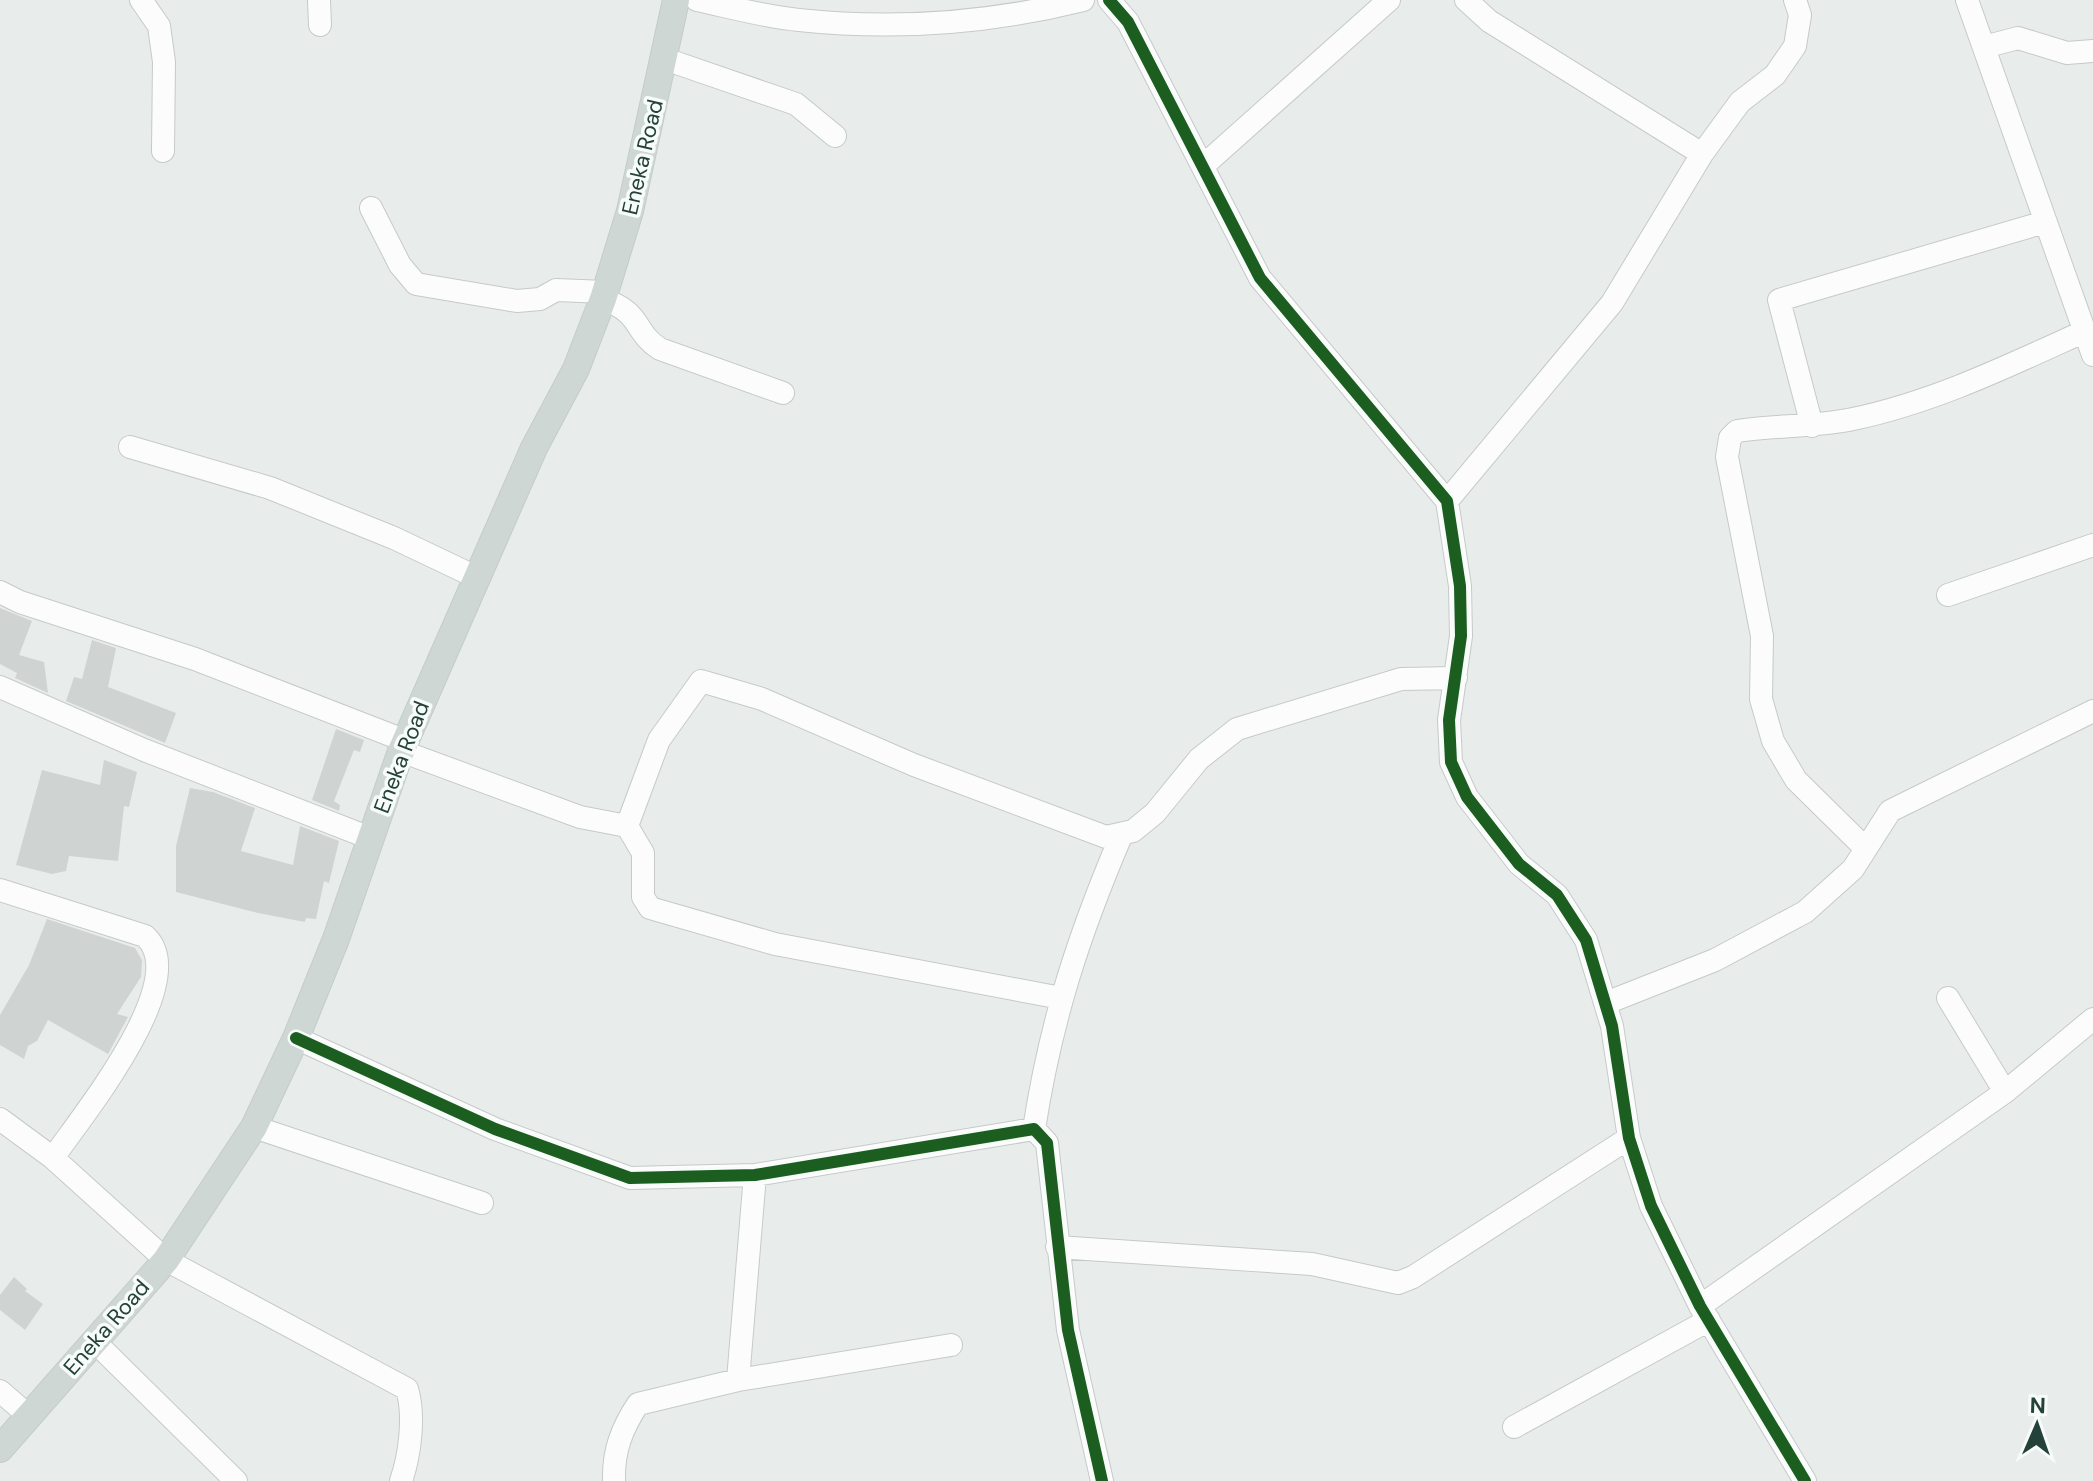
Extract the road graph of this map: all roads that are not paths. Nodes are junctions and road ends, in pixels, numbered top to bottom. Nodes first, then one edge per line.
1 (141, 0) edge
2 (319, 0) edge
3 (676, 0) edge
4 (697, 0) edge
5 (1083, 0) edge
6 (1109, 0) edge
7 (1389, 0) edge
8 (1466, 0) edge
9 (1795, 0) edge
10 (1967, 0) edge
11 (320, 25) dead end
12 (1984, 47) junction
13 (2093, 51) edge
14 (665, 59) junction
15 (835, 136) dead end
16 (163, 151) dead end
17 (1702, 154) junction
18 (1204, 165) junction
19 (371, 208) dead end
20 (2045, 222) junction
21 (604, 296) junction
22 (2083, 332) junction
23 (2093, 355) edge
24 (783, 393) dead end
25 (1812, 426) junction
26 (130, 447) dead end
27 (1447, 501) junction
28 (2093, 545) edge
29 (476, 577) junction
30 (0, 592) edge
31 (1948, 595) dead end
32 (1456, 678) junction
33 (0, 687) edge
34 (2093, 711) edge
35 (403, 746) junction
36 (627, 826) junction
37 (1121, 836) junction
38 (370, 838) junction
39 (1864, 847) junction
40 (0, 890) edge
41 (1061, 998) junction
42 (1948, 998) dead end
43 (1606, 1003) junction
44 (2093, 1019) edge
45 (296, 1038) junction
46 (2005, 1092) junction
47 (0, 1119) edge
48 (254, 1127) junction
49 (1034, 1129) junction
50 (1629, 1138) junction
51 (53, 1158) junction
52 (755, 1175) junction
53 (482, 1203) dead end
54 (1057, 1247) junction
55 (166, 1260) junction
56 (1704, 1313) junction
57 (94, 1341) junction
58 (951, 1345) dead end
59 (738, 1380) junction
60 (0, 1391) edge
61 (29, 1416) junction
62 (1514, 1427) dead end
63 (0, 1449) edge
64 (1799, 1479) edge
65 (236, 1481) edge
66 (401, 1481) edge
67 (614, 1481) edge
68 (1102, 1481) edge

1 - 16 street
2 - 11 street
3 - 14 main road, Eneka Road
4 - 5 street
6 - 18 street
7 - 18 street
8 - 17 street
9 - 17 street
10 - 12 street
12 - 13 street
12 - 20 street
14 - 15 street
14 - 21 main road, Eneka Road
17 - 27 street
18 - 27 street
19 - 21 street
20 - 22 street
20 - 25 street
21 - 24 street
21 - 29 main road, Eneka Road
22 - 23 street
22 - 25 street
25 - 39 street
26 - 29 street
27 - 32 street
28 - 31 street
29 - 35 main road, Eneka Road
30 - 35 street
32 - 37 street
32 - 43 street
33 - 38 street
34 - 39 street
35 - 36 street
35 - 38 main road, Eneka Road
36 - 37 street
36 - 41 street
37 - 41 street
38 - 45 main road, Eneka Road
39 - 43 street
40 - 51 street
41 - 49 street
42 - 46 street
43 - 50 street
44 - 46 street
45 - 48 main road, Eneka Road
45 - 52 street
46 - 56 street
47 - 51 street
48 - 53 street
48 - 55 main road, Eneka Road
49 - 52 street
49 - 54 street
50 - 54 street
50 - 56 street
51 - 55 street
52 - 59 street
54 - 68 street
55 - 57 main road, Eneka Road
55 - 66 street
56 - 62 street
56 - 64 street
57 - 61 main road, Eneka Road
57 - 65 street
58 - 59 street
59 - 67 street
60 - 61 street
61 - 63 main road, Eneka Road

